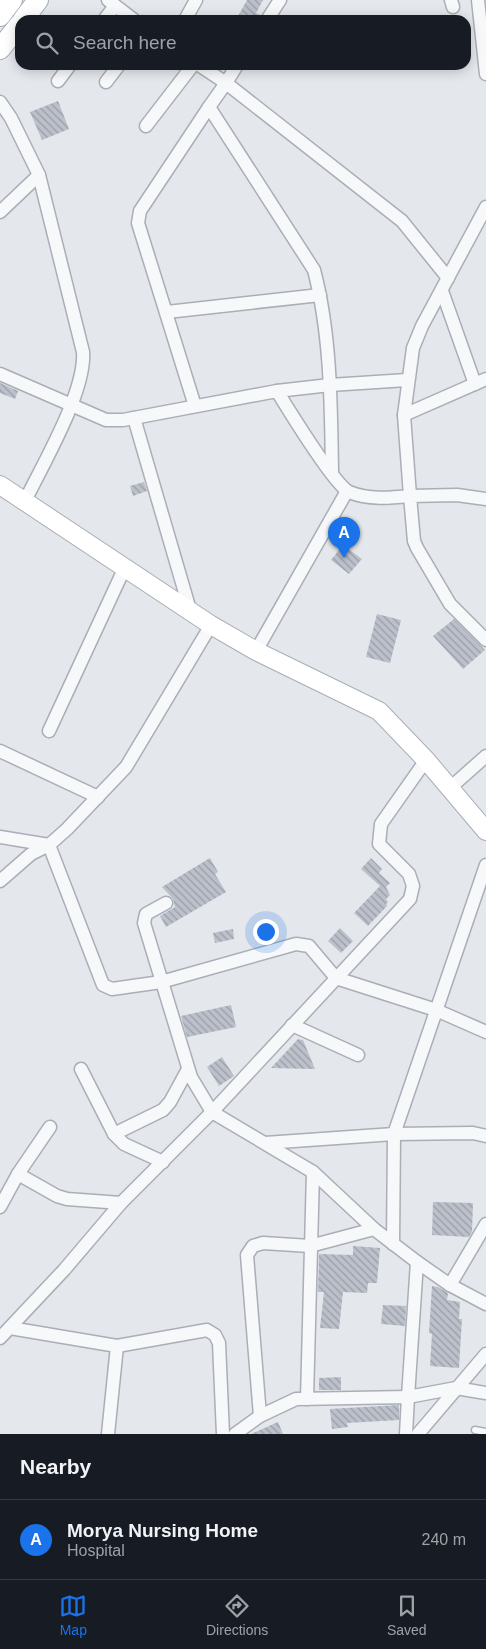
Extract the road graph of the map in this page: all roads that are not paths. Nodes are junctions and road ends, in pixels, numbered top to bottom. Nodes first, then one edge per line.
1 (12, 0) edge
2 (38, 0) edge
3 (196, 0) edge
4 (280, 0) edge
5 (478, 0) edge
6 (111, 3) edge
7 (27, 15) edge
8 (106, 15) edge
9 (127, 15) edge
10 (188, 15) edge
11 (270, 15) edge
12 (0, 16) edge
13 (484, 17) edge
14 (15, 30) edge
15 (0, 49) edge
16 (66, 70) edge
17 (115, 70) edge
18 (189, 70) edge
19 (207, 70) edge
20 (234, 70) edge
21 (486, 74) edge
22 (58, 81) dead end
23 (106, 82) dead end
24 (226, 82) junction
25 (0, 102) edge
26 (209, 107) junction
27 (146, 126) dead end
28 (39, 175) junction
29 (486, 207) edge
30 (0, 212) edge
31 (448, 278) junction
32 (442, 290) junction
33 (320, 295) junction
34 (167, 312) junction
35 (0, 374) edge
36 (407, 380) junction
37 (481, 381) edge
38 (330, 385) junction
39 (277, 392) junction
40 (70, 406) junction
41 (195, 406) junction
42 (404, 415) junction
43 (134, 418) junction
44 (332, 473) junction
45 (0, 485) edge
46 (347, 491) junction
47 (410, 496) junction
48 (486, 499) edge
49 (25, 501) junction
50 (125, 567) junction
51 (190, 610) junction
52 (211, 625) junction
53 (486, 640) edge
54 (256, 651) junction
55 (49, 731) dead end
56 (0, 750) edge
57 (486, 756) edge
58 (426, 760) junction
59 (450, 788) junction
60 (98, 797) junction
61 (486, 831) edge
62 (0, 837) edge
63 (49, 844) junction
64 (486, 865) edge
65 (0, 881) edge
66 (166, 903) dead end
67 (336, 978) junction
68 (162, 982) junction
69 (436, 1010) junction
70 (292, 1025) junction
71 (486, 1032) edge
72 (358, 1055) dead end
73 (81, 1069) dead end
74 (188, 1069) junction
75 (212, 1112) junction
76 (50, 1127) dead end
77 (114, 1134) junction
78 (394, 1134) junction
79 (486, 1136) edge
80 (265, 1143) junction
81 (163, 1162) junction
82 (312, 1172) junction
83 (18, 1174) junction
84 (122, 1203) junction
85 (0, 1207) edge
86 (486, 1224) edge
87 (374, 1229) junction
88 (393, 1244) junction
89 (310, 1246) junction
90 (417, 1262) junction
91 (450, 1286) junction
92 (486, 1304) edge
93 (10, 1328) junction
94 (0, 1338) edge
95 (117, 1346) junction
96 (486, 1354) edge
97 (456, 1388) junction
98 (486, 1393) edge
99 (408, 1397) junction
100 (307, 1399) junction
101 (260, 1416) junction
102 (476, 1430) dead end
103 (486, 1432) edge
104 (108, 1434) edge
105 (223, 1434) edge
106 (236, 1434) edge
107 (406, 1434) edge
108 (418, 1434) edge

1 - 12 main road
2 - 7 main road
3 - 10 street
4 - 11 street
5 - 13 street
6 - 8 street
6 - 9 street
13 - 21 street
14 - 15 main road
16 - 22 street
17 - 23 street
18 - 27 street
19 - 24 street
20 - 24 street
24 - 26 street
24 - 31 street
25 - 28 street
26 - 33 street
26 - 34 street
28 - 30 street
28 - 40 street
29 - 31 street
31 - 32 street
32 - 36 street
32 - 37 street
33 - 34 street
33 - 38 street
34 - 41 street
35 - 40 street
36 - 38 street
36 - 42 street
37 - 42 street
38 - 39 street
38 - 44 street
39 - 41 street
39 - 44 street
40 - 43 street
40 - 49 street
41 - 43 street
42 - 47 street
43 - 51 street
44 - 46 street
45 - 49 main road
46 - 47 street
46 - 54 street
47 - 48 street
47 - 53 street
49 - 50 main road
50 - 51 main road
50 - 55 street
51 - 52 main road
52 - 54 main road
52 - 60 street
54 - 58 main road
56 - 60 street
57 - 59 street
58 - 59 main road
58 - 67 street
59 - 61 main road
60 - 63 street
62 - 63 street
63 - 65 street
63 - 68 street
64 - 69 street
66 - 68 street
67 - 68 street
67 - 69 street
67 - 70 street
68 - 74 street
69 - 71 street
69 - 78 street
70 - 72 street
70 - 75 street
73 - 77 street
74 - 75 street
74 - 77 street
75 - 80 street
75 - 81 street
76 - 83 street
77 - 81 street
78 - 79 street
78 - 80 street
78 - 88 street
80 - 82 street
81 - 84 street
82 - 87 street
82 - 89 street
83 - 84 street
83 - 85 street
84 - 93 street
86 - 91 street
87 - 88 street
87 - 89 street
88 - 90 street
89 - 100 street
89 - 101 street
90 - 91 street
90 - 99 street
91 - 92 street
93 - 94 street
93 - 95 street
95 - 104 street
95 - 105 street
96 - 97 street
97 - 98 street
97 - 99 street
97 - 108 street
99 - 100 street
99 - 107 street
100 - 101 street
101 - 106 street
102 - 103 lane

